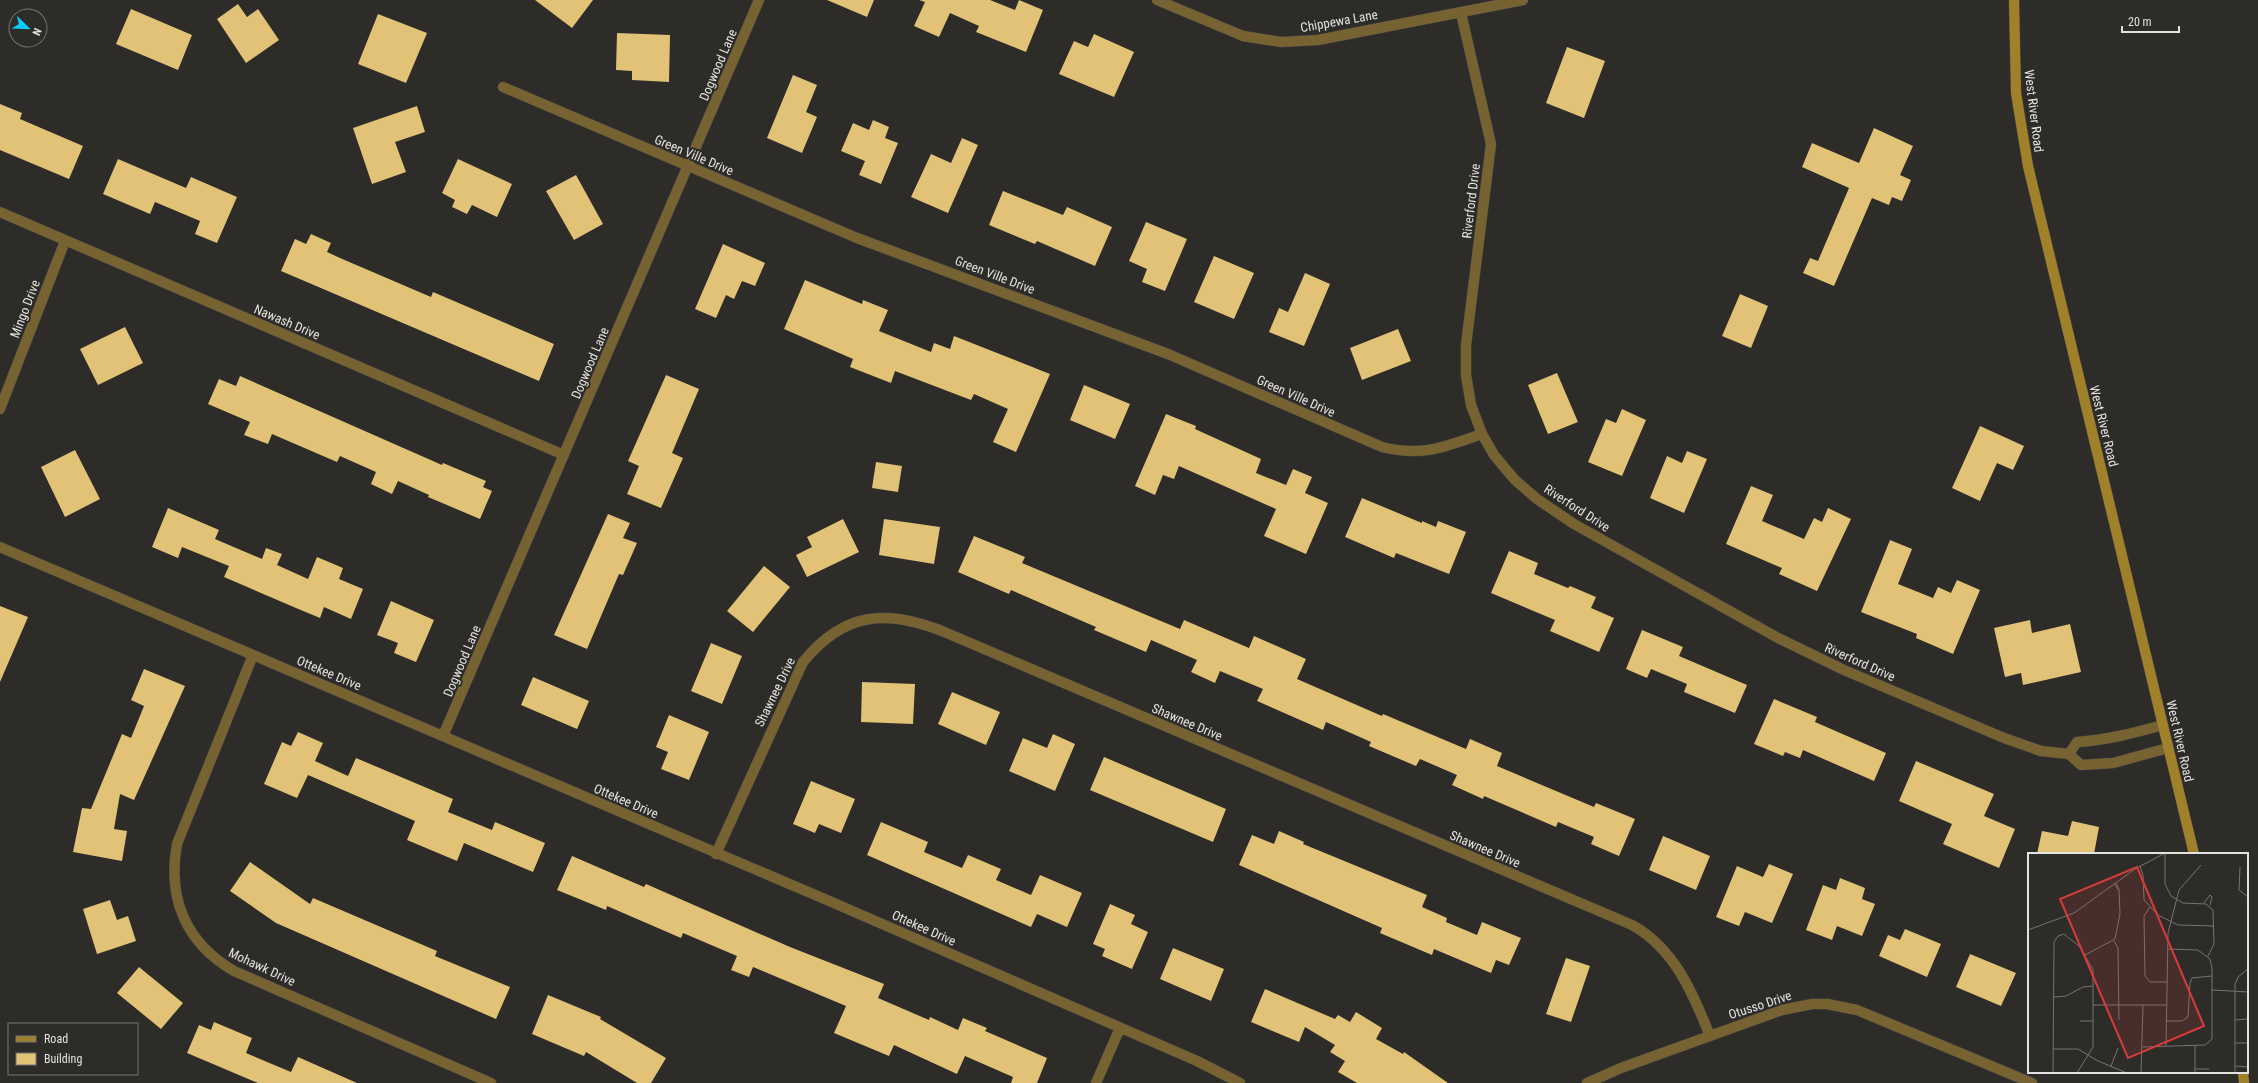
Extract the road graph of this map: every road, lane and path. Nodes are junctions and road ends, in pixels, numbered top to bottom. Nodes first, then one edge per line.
1 (759, 0) edge
2 (1157, 0) edge
3 (1523, 0) edge
4 (2014, 0) edge
5 (1461, 13) junction
6 (503, 88) dead end
7 (689, 167) junction
8 (0, 212) edge
9 (65, 241) junction
10 (0, 409) edge
11 (1482, 434) junction
12 (564, 455) junction
13 (0, 547) edge
14 (253, 655) junction
15 (2163, 725) junction
16 (443, 736) junction
17 (2168, 748) junction
18 (2069, 754) junction
19 (2194, 853) edge
20 (716, 854) junction
21 (1120, 1028) junction
22 (1710, 1036) junction
23 (2243, 1073) edge
24 (492, 1083) edge
25 (1096, 1083) edge
26 (1240, 1083) edge
27 (1587, 1083) edge
28 (2032, 1083) edge
29 (2244, 1083) edge

1 - 7 street, Dogwood Lane
2 - 5 street, Chippewa Lane
3 - 5 street, Chippewa Lane
4 - 15 main road, West River Road
5 - 11 street, Riverford Drive
6 - 7 street, Green Ville Drive
7 - 11 street, Green Ville Drive
7 - 12 street, Dogwood Lane
8 - 9 street, Nawash Drive
9 - 10 street, Mingo Drive
9 - 12 street, Nawash Drive
11 - 18 street, Riverford Drive
12 - 16 street, Dogwood Lane
13 - 14 street, Ottekee Drive
14 - 16 street, Ottekee Drive
14 - 24 street, Mohawk Drive
15 - 17 main road, West River Road
15 - 18 street
16 - 20 street, Ottekee Drive
17 - 18 street, Riverford Drive
17 - 19 main road, West River Road
20 - 21 street, Ottekee Drive
20 - 22 street, Shawnee Drive
21 - 25 street
21 - 26 street, Ottekee Drive
22 - 27 street, Otusso Drive
22 - 28 street, Otusso Drive
23 - 29 main road

